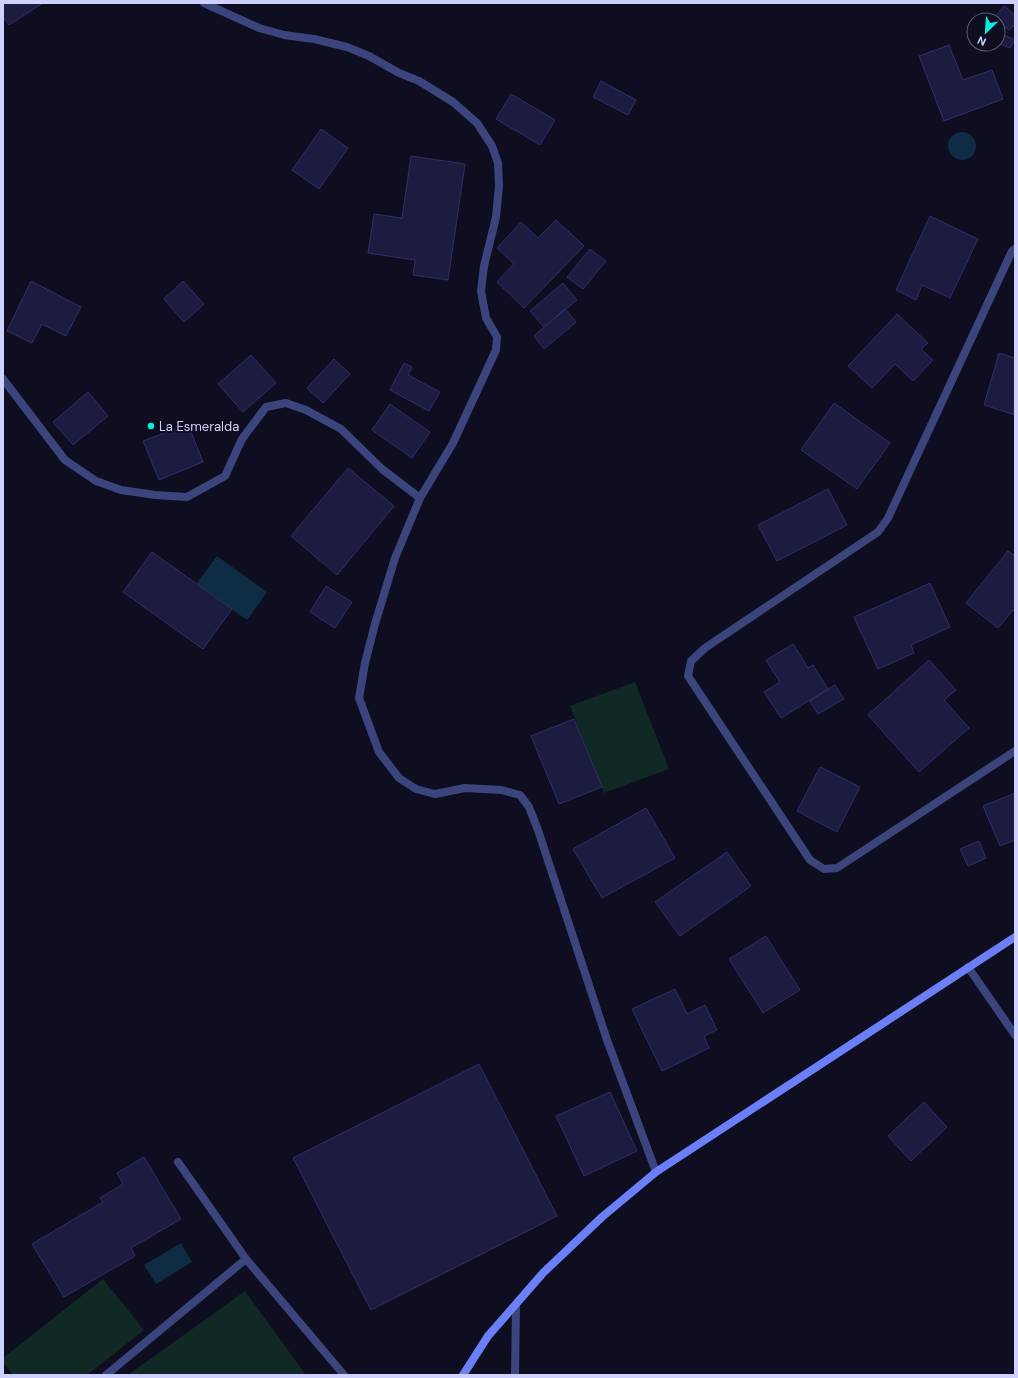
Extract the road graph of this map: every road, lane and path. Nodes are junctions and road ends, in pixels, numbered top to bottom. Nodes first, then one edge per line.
1 (204, 3) edge
2 (1015, 249) edge
3 (3, 379) edge
4 (420, 498) junction
5 (1015, 751) edge
6 (1015, 937) edge
7 (968, 967) junction
8 (1015, 1035) edge
9 (178, 1162) dead end
10 (656, 1172) junction
11 (246, 1259) junction
12 (516, 1305) junction
13 (106, 1375) edge
14 (344, 1375) edge
15 (463, 1375) edge
16 (515, 1375) edge

1 - 4 street
2 - 5 street
3 - 4 street
4 - 10 street
6 - 7 main road
7 - 8 street
7 - 10 main road
9 - 11 street
10 - 12 main road
11 - 13 street
11 - 14 street
12 - 15 main road
12 - 16 street

